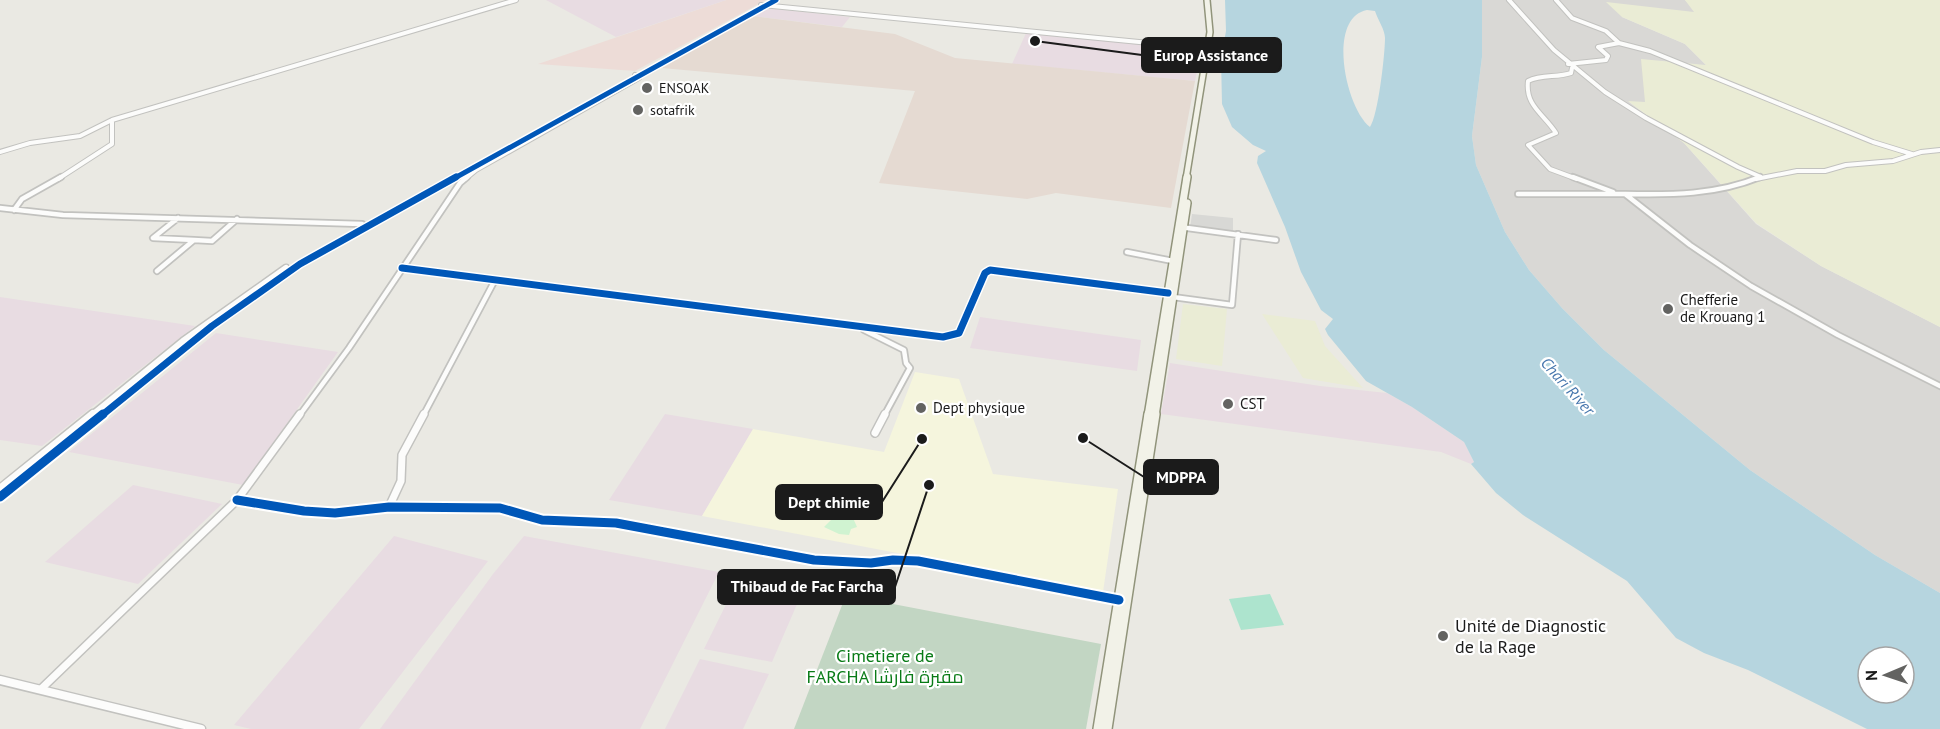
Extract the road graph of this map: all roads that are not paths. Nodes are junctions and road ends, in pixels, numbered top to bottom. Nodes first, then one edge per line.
1 (516, 0) edge
2 (771, 0) edge
3 (776, 0) edge
4 (1209, 0) edge
5 (1509, 0) edge
6 (1556, 0) edge
7 (763, 6) junction
8 (1619, 43) junction
9 (1209, 49) junction
10 (1570, 66) junction
11 (637, 76) junction
12 (112, 120) junction
13 (1940, 150) edge
14 (0, 152) edge
15 (1912, 154) junction
16 (1761, 177) junction
17 (1518, 194) dead end
18 (1617, 194) junction
19 (1625, 194) junction
20 (0, 208) edge
21 (14, 210) junction
22 (178, 218) junction
23 (237, 219) junction
24 (362, 224) junction
25 (1181, 227) junction
26 (1238, 234) junction
27 (194, 240) junction
28 (1276, 240) dead end
29 (1127, 252) dead end
30 (1173, 261) junction
31 (402, 267) junction
32 (157, 271) dead end
33 (495, 280) junction
34 (1171, 295) junction
35 (857, 327) junction
36 (1940, 386) edge
37 (875, 433) dead end
38 (0, 489) edge
39 (0, 497) edge
40 (237, 500) junction
41 (389, 507) junction
42 (1134, 528) junction
43 (1119, 600) junction
44 (0, 680) edge
45 (42, 689) junction
46 (201, 729) edge
47 (1098, 729) edge
48 (1107, 729) edge

1 - 12 street
2 - 7 street
3 - 7 street
4 - 9 main road
5 - 10 street
6 - 8 street
7 - 9 street
7 - 11 street
8 - 10 street
8 - 15 street
9 - 25 main road
10 - 16 street
10 - 18 street
11 - 24 street
11 - 31 street
11 - 39 street
12 - 14 street
12 - 21 street
13 - 15 street
15 - 16 street
16 - 19 street
17 - 18 street
18 - 19 street
19 - 36 street
20 - 21 street
21 - 22 street
22 - 23 street
22 - 27 street
23 - 24 street
23 - 27 street
24 - 38 street
25 - 26 street
25 - 30 main road
25 - 34 main road
26 - 28 street
26 - 34 street
27 - 32 street
29 - 30 street
30 - 34 main road
31 - 33 street
31 - 40 street
33 - 35 street
33 - 41 street
34 - 35 street
34 - 42 main road
35 - 37 street
40 - 41 street
40 - 45 street
41 - 43 street
42 - 43 main road
42 - 48 main road
43 - 47 main road
44 - 45 street
45 - 46 street

